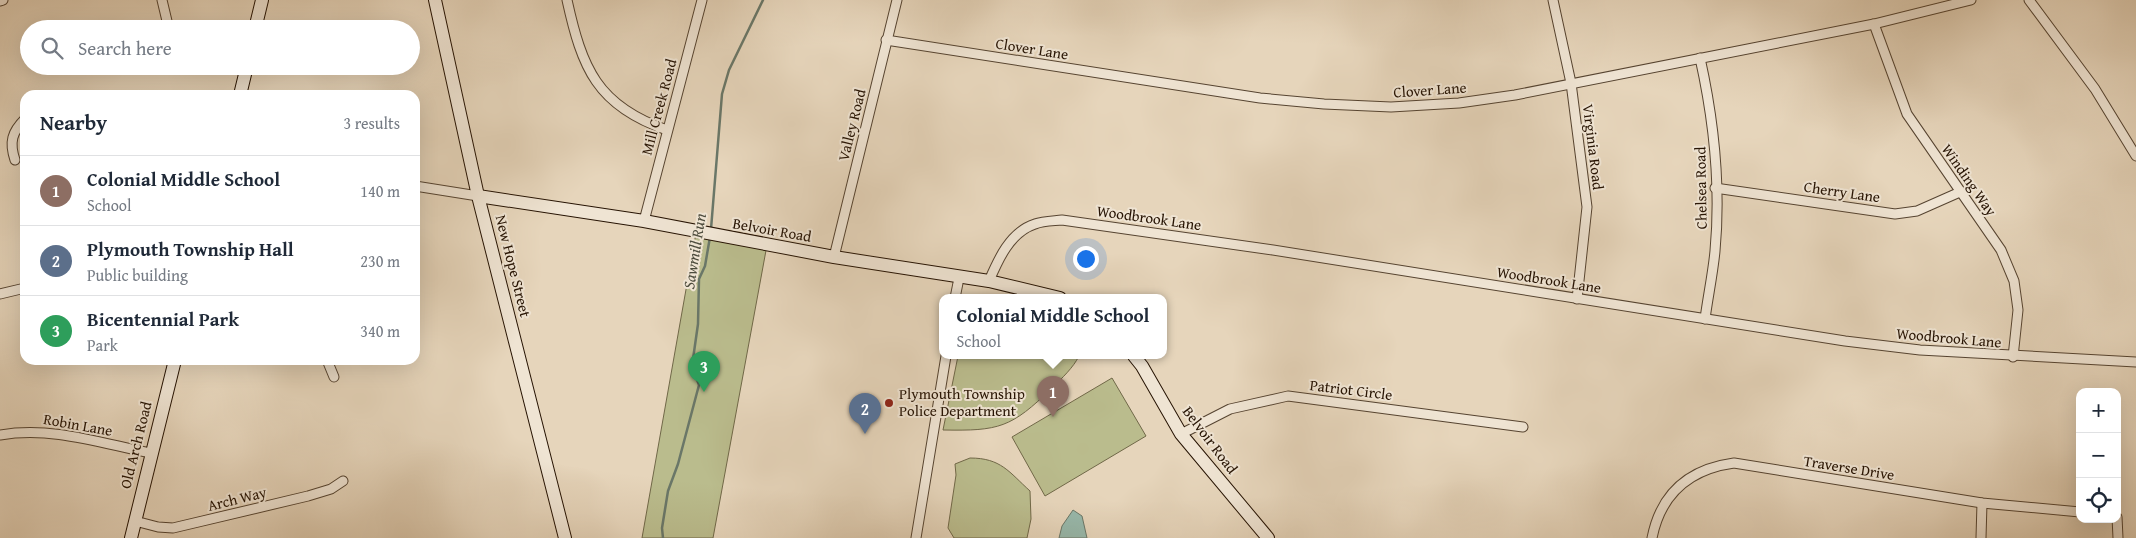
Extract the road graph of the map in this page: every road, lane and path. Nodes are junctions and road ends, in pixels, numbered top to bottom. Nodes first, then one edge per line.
1 (162, 0) edge
2 (262, 0) edge
3 (435, 0) edge
4 (566, 0) edge
5 (702, 0) edge
6 (897, 0) edge
7 (1553, 0) edge
8 (1971, 0) edge
9 (2028, 0) edge
10 (167, 20) edge
11 (257, 20) edge
12 (1874, 24) junction
13 (886, 40) junction
14 (1700, 58) junction
15 (244, 75) edge
16 (1571, 83) junction
17 (241, 90) edge
18 (20, 124) edge
19 (667, 130) junction
20 (2136, 156) edge
21 (14, 160) dead end
22 (420, 187) edge
23 (1716, 188) junction
24 (1960, 192) junction
25 (478, 196) junction
26 (644, 221) junction
27 (834, 257) junction
28 (958, 278) junction
29 (988, 281) junction
30 (20, 289) edge
31 (0, 294) edge
32 (956, 294) edge
33 (1043, 294) edge
34 (1577, 298) junction
35 (1705, 319) junction
36 (2013, 357) junction
37 (946, 359) edge
38 (1136, 359) edge
39 (2136, 362) edge
40 (174, 365) edge
41 (329, 365) edge
42 (334, 377) dead end
43 (1523, 427) dead end
44 (1181, 434) junction
45 (0, 435) edge
46 (150, 453) junction
47 (343, 481) dead end
48 (1982, 503) junction
49 (2076, 512) edge
50 (135, 520) junction
51 (2117, 523) edge
52 (131, 538) edge
53 (565, 538) edge
54 (916, 538) edge
55 (1268, 538) edge
56 (1652, 538) edge
57 (1981, 538) edge
58 (2118, 538) edge

1 - 10 street
2 - 11 street
3 - 25 street, New Hope Street
4 - 19 street
5 - 19 street, Mill Creek Road
6 - 13 street, Valley Road
7 - 16 street, Virginia Road
8 - 12 street, Clover Lane
9 - 20 street
12 - 14 street, Clover Lane
12 - 24 street, Winding Way
13 - 16 street, Clover Lane
13 - 27 street, Valley Road
14 - 16 street, Clover Lane
14 - 23 street, Chelsea Road
15 - 17 street
16 - 34 street, Virginia Road
18 - 21 street
19 - 26 street, Mill Creek Road
22 - 25 street
23 - 24 street, Cherry Lane
23 - 35 street, Chelsea Road
24 - 36 street, Winding Way
25 - 26 street, Belvoir Road
25 - 53 street, New Hope Street
26 - 27 street, Belvoir Road
27 - 28 street, Belvoir Road
28 - 29 street, Belvoir Road
28 - 32 street
29 - 33 street, Belvoir Road
29 - 34 street, Woodbrook Lane
30 - 31 street
34 - 35 street, Woodbrook Lane
35 - 36 street, Woodbrook Lane
36 - 39 street, Woodbrook Lane
37 - 54 street
38 - 44 street, Belvoir Road
40 - 46 street, Old Arch Road
41 - 42 street
43 - 44 street, Patriot Circle
44 - 55 street, Belvoir Road
45 - 46 street, Robin Lane
46 - 50 street, Old Arch Road
47 - 50 street, Arch Way
48 - 49 street, Traverse Drive
48 - 56 street, Traverse Drive
48 - 57 street
50 - 52 street, Old Arch Road
51 - 58 street

